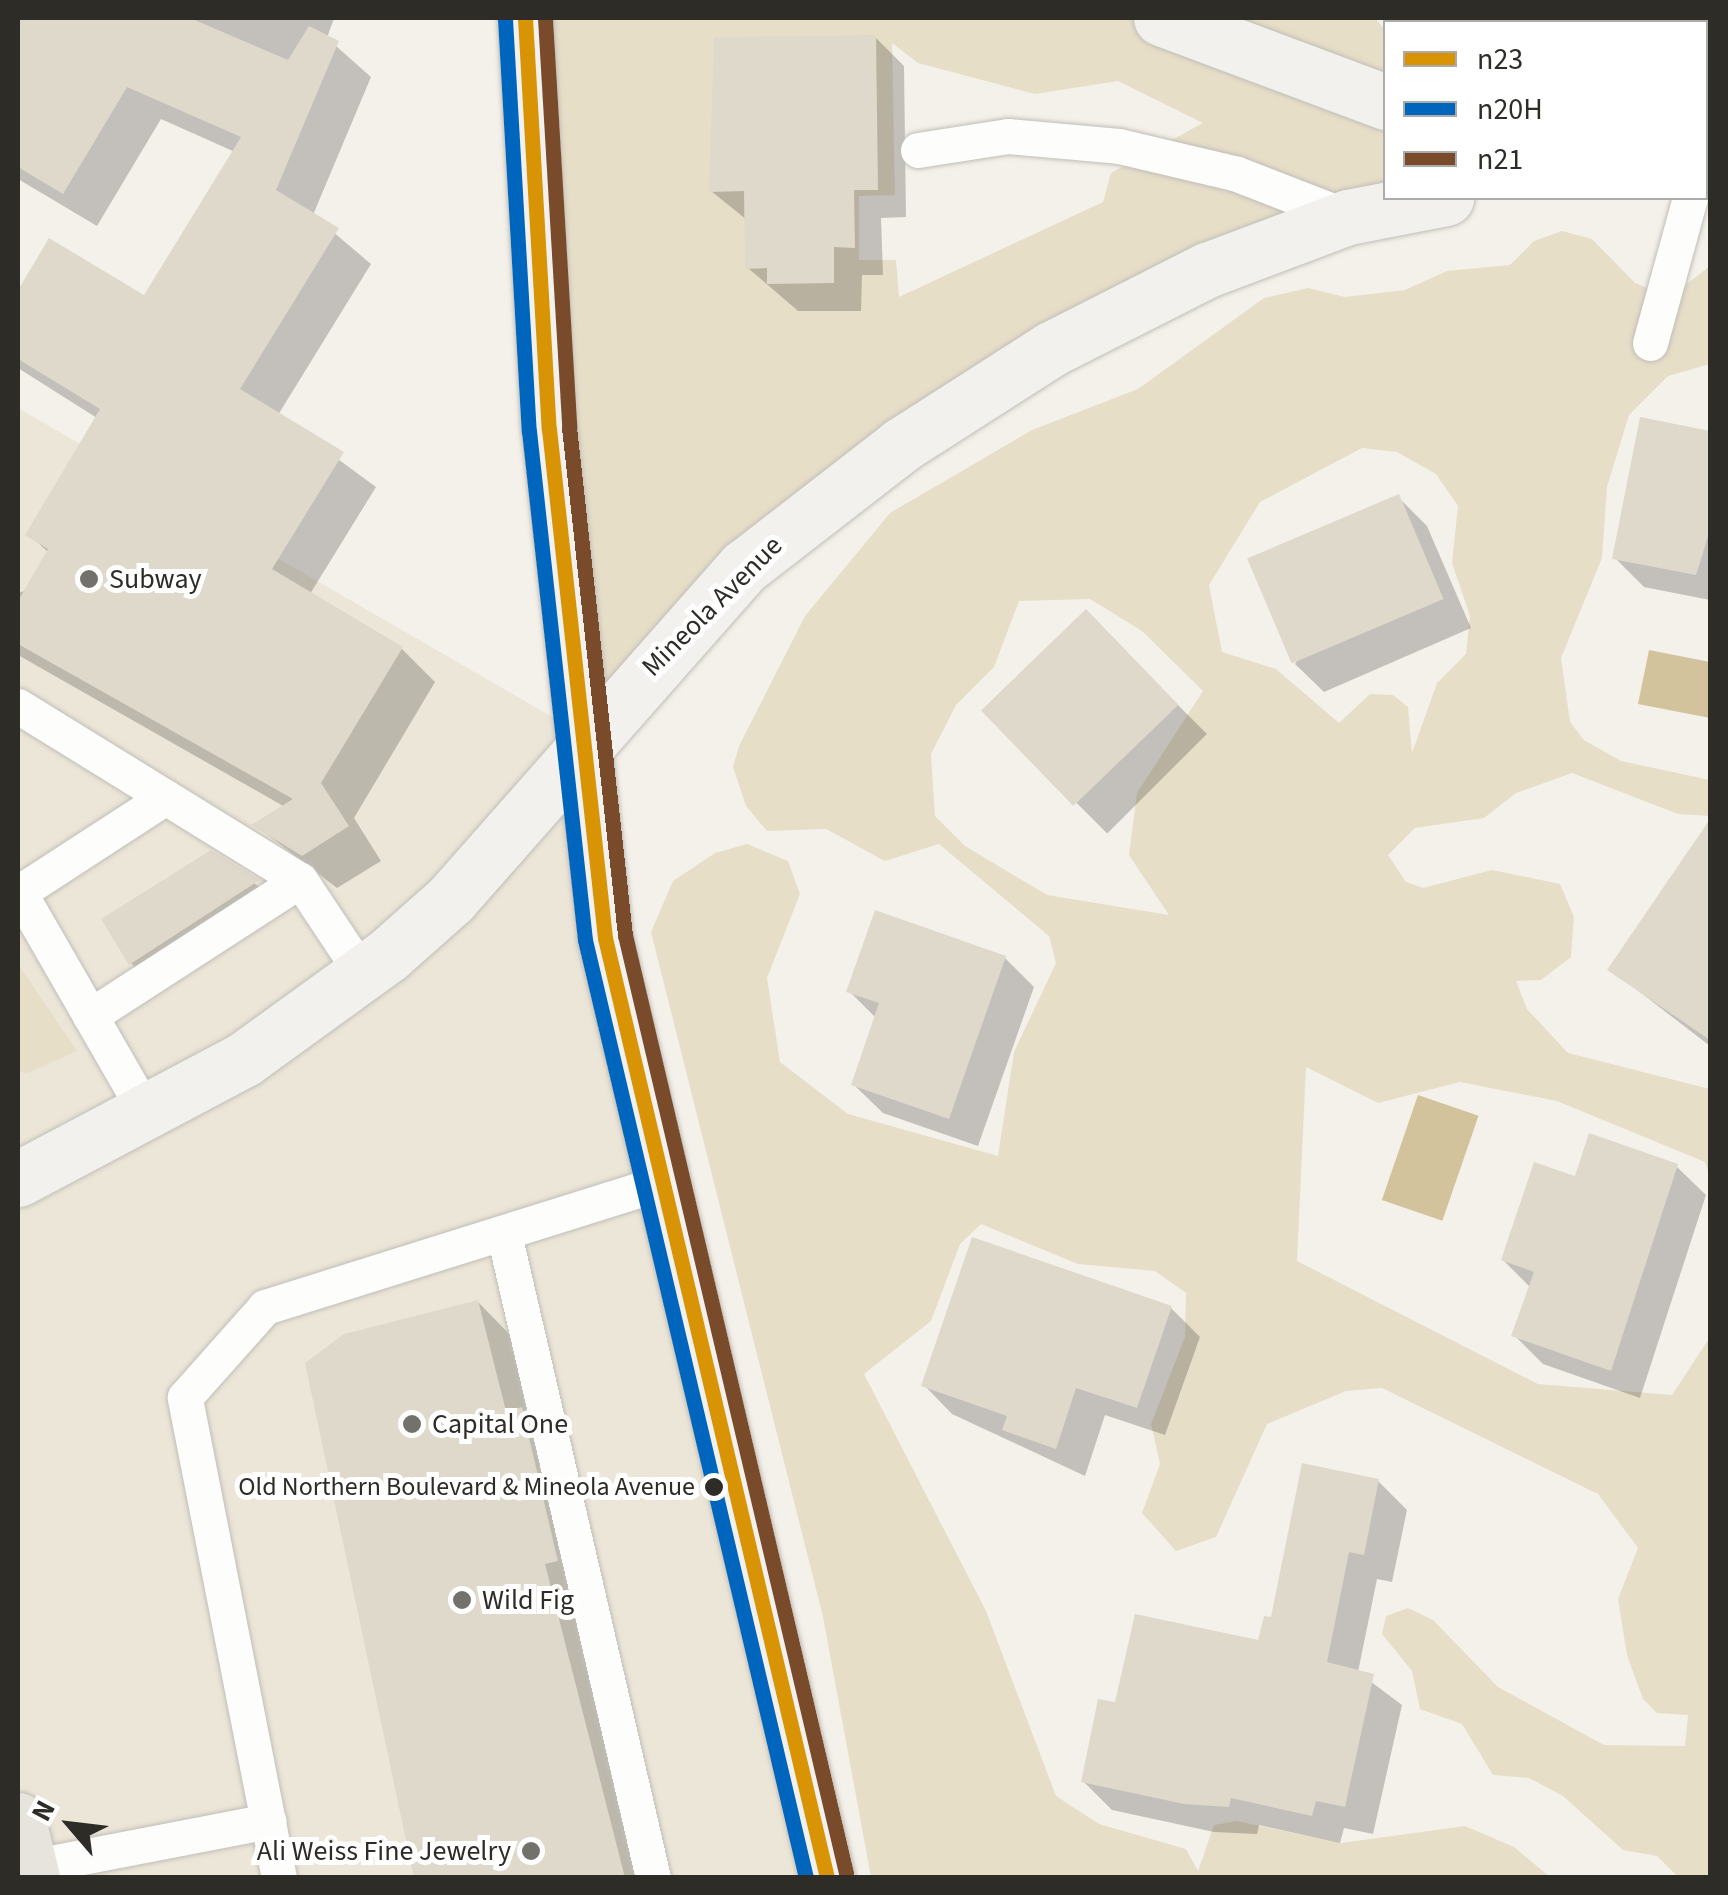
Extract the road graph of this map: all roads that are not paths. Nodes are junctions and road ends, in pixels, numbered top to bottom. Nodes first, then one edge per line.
1 (526, 18) edge
2 (1161, 18) edge
3 (1383, 101) edge
4 (918, 150) dead end
5 (1435, 200) edge
6 (1689, 200) edge
7 (1348, 216) junction
8 (1650, 343) dead end
9 (18, 706) edge
10 (586, 738) junction
11 (166, 797) junction
12 (300, 880) junction
13 (18, 893) edge
14 (363, 975) junction
15 (90, 1016) junction
16 (147, 1115) junction
17 (18, 1180) edge
18 (658, 1184) junction
19 (504, 1234) junction
20 (269, 1822) junction
21 (27, 1855) edge
22 (279, 1878) edge
23 (653, 1878) edge
24 (827, 1878) edge

1 - 10 main road
2 - 3 main road
4 - 7 lane
5 - 7 main road, Mineola Avenue
6 - 8 lane
7 - 10 main road, Mineola Avenue
9 - 11 lane
10 - 14 main road, Mineola Avenue
10 - 18 main road
11 - 12 lane
11 - 13 lane
12 - 14 lane
12 - 15 lane
13 - 15 lane
14 - 16 main road, Mineola Avenue
15 - 16 lane
16 - 17 main road, Mineola Avenue
18 - 19 lane
18 - 24 main road
19 - 20 lane
19 - 23 lane
20 - 21 lane
20 - 22 lane

